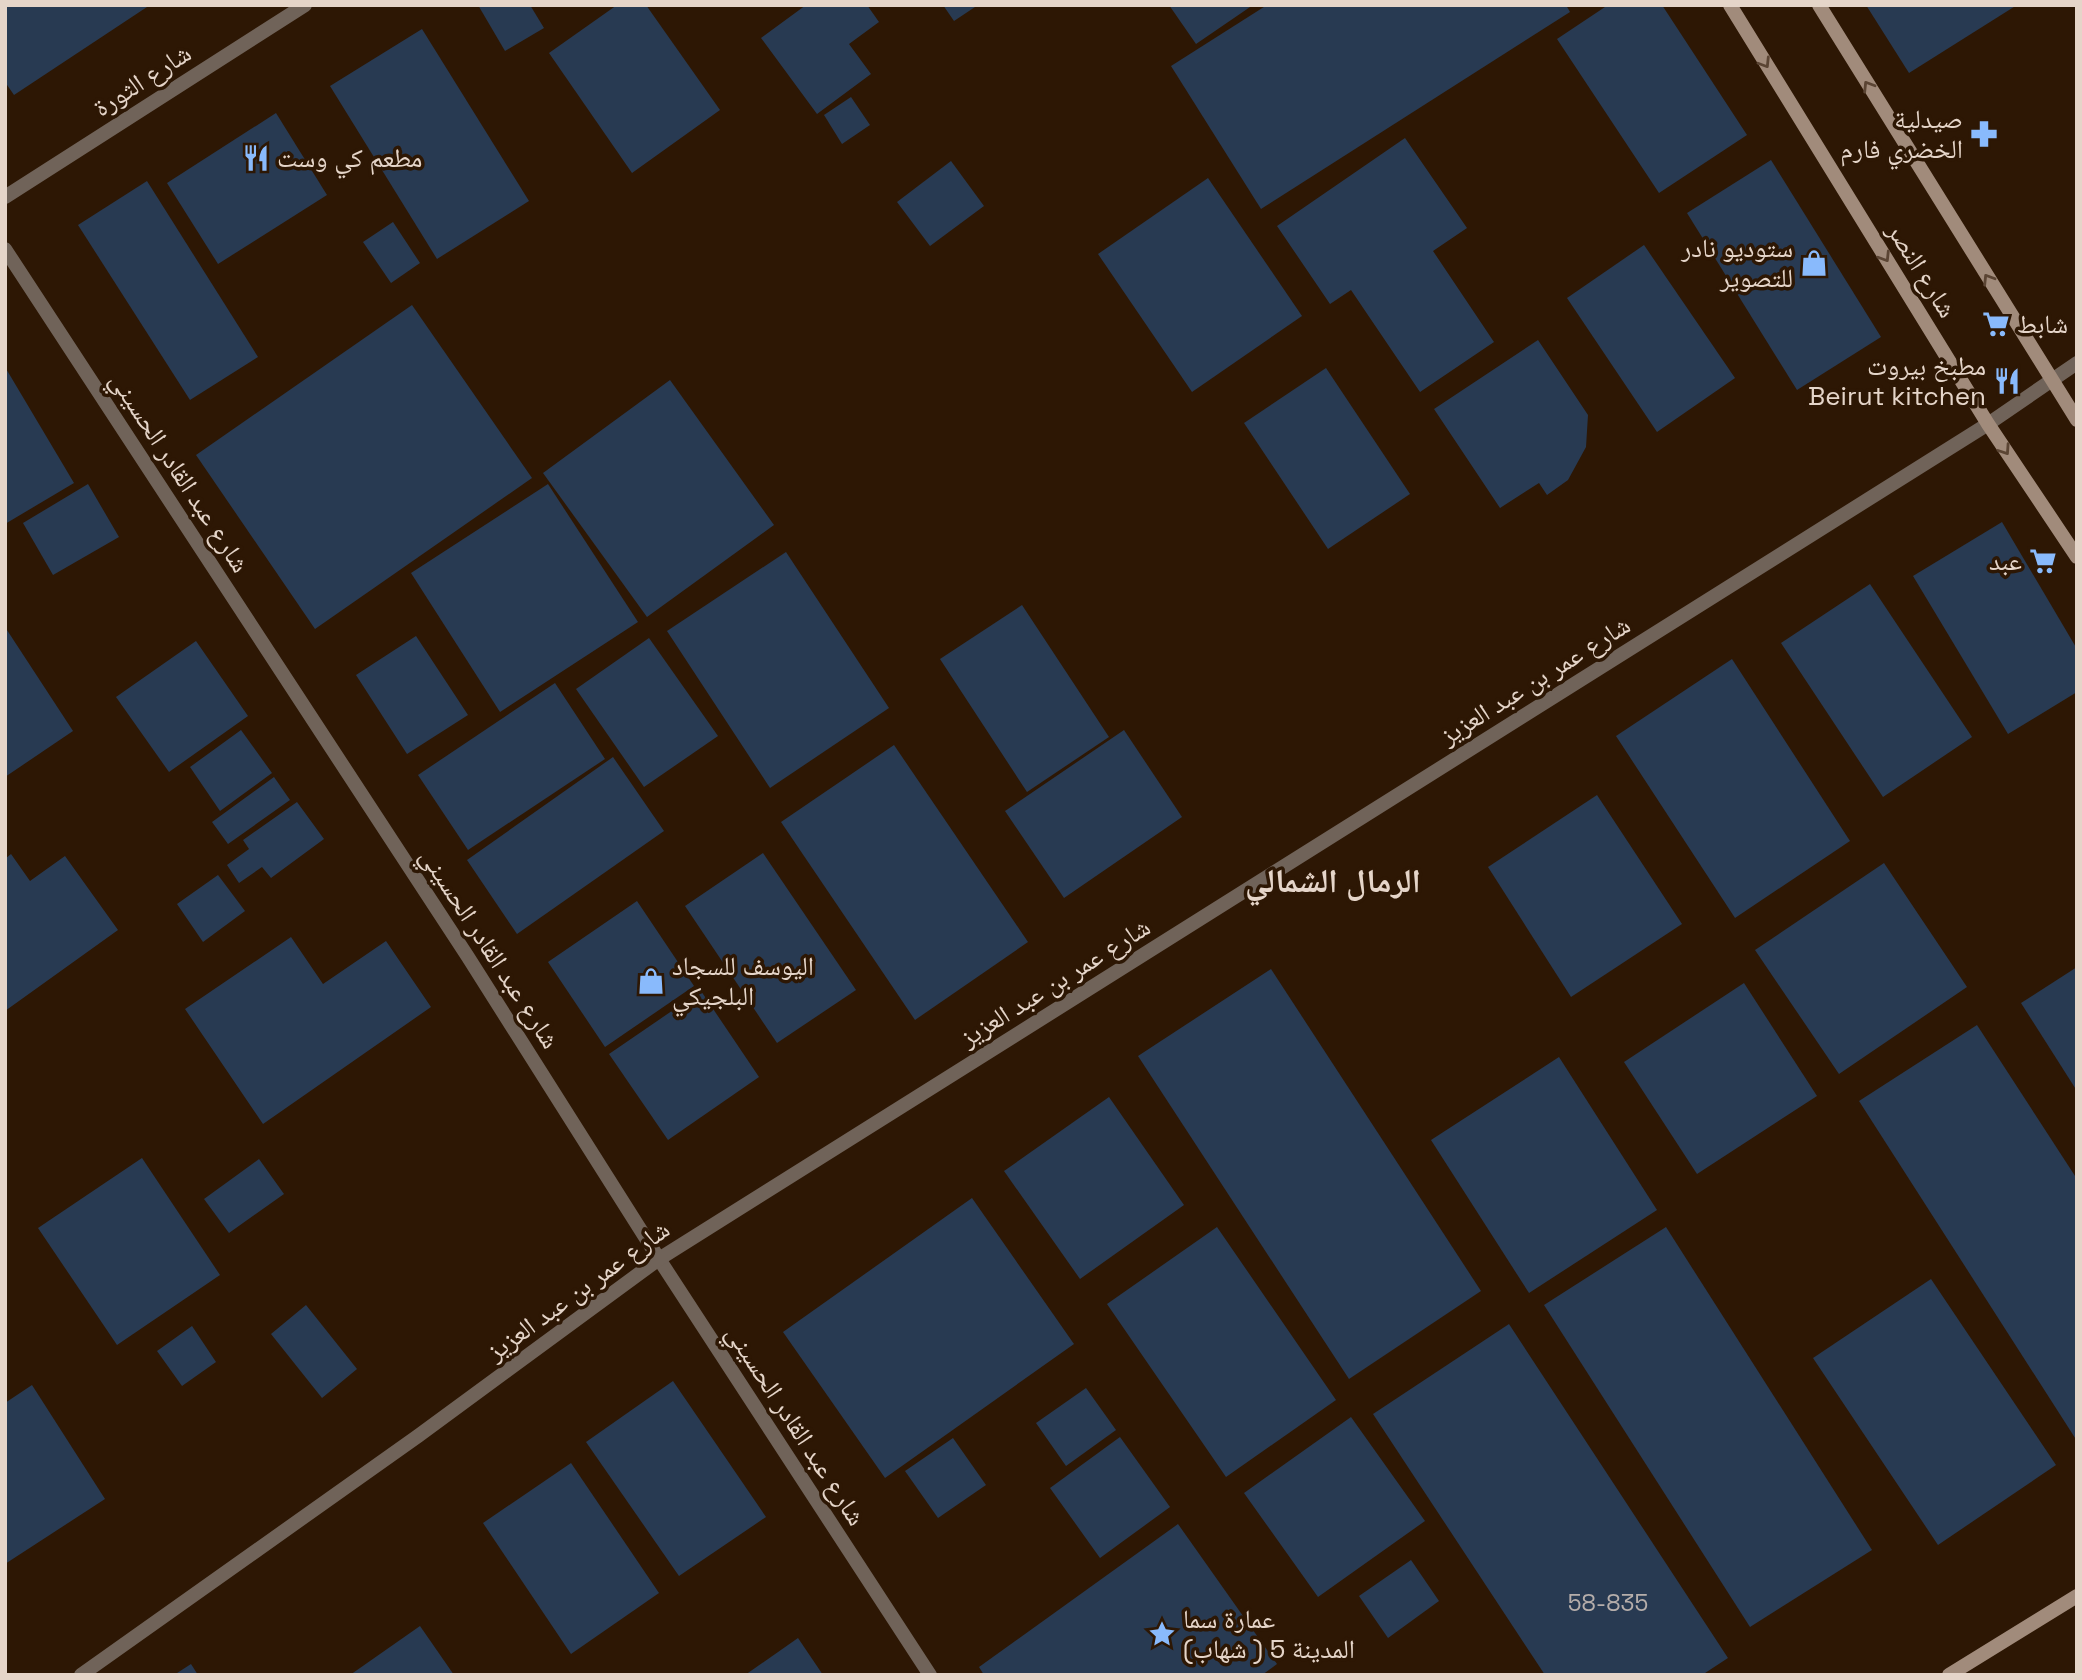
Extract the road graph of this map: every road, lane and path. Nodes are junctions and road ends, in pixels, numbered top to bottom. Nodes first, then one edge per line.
1 (305, 5) edge
2 (1730, 5) edge
3 (1819, 5) edge
4 (5, 197) edge
5 (5, 249) edge
6 (2077, 363) edge
7 (2051, 380) junction
8 (2077, 420) edge
9 (1988, 424) junction
10 (2077, 556) edge
11 (659, 1259) junction
12 (2077, 1596) edge
13 (81, 1675) edge
14 (930, 1675) edge
15 (1949, 1675) edge

1 - 4 street, شارع الثورة
2 -> 9 main road, شارع النصر
7 -> 3 main road, شارع النصر
5 - 11 street, شارع عبد القادر الحسيني
6 - 7 street, شارع عمر بن عبد العزيز
7 - 8 main road, شارع النصر
7 - 9 street, شارع عمر بن عبد العزيز
9 -> 10 main road, شارع النصر
9 - 11 street, شارع عمر بن عبد العزيز
11 - 13 street, شارع عمر بن عبد العزيز
11 - 14 street, شارع عبد القادر الحسيني
12 - 15 main road

